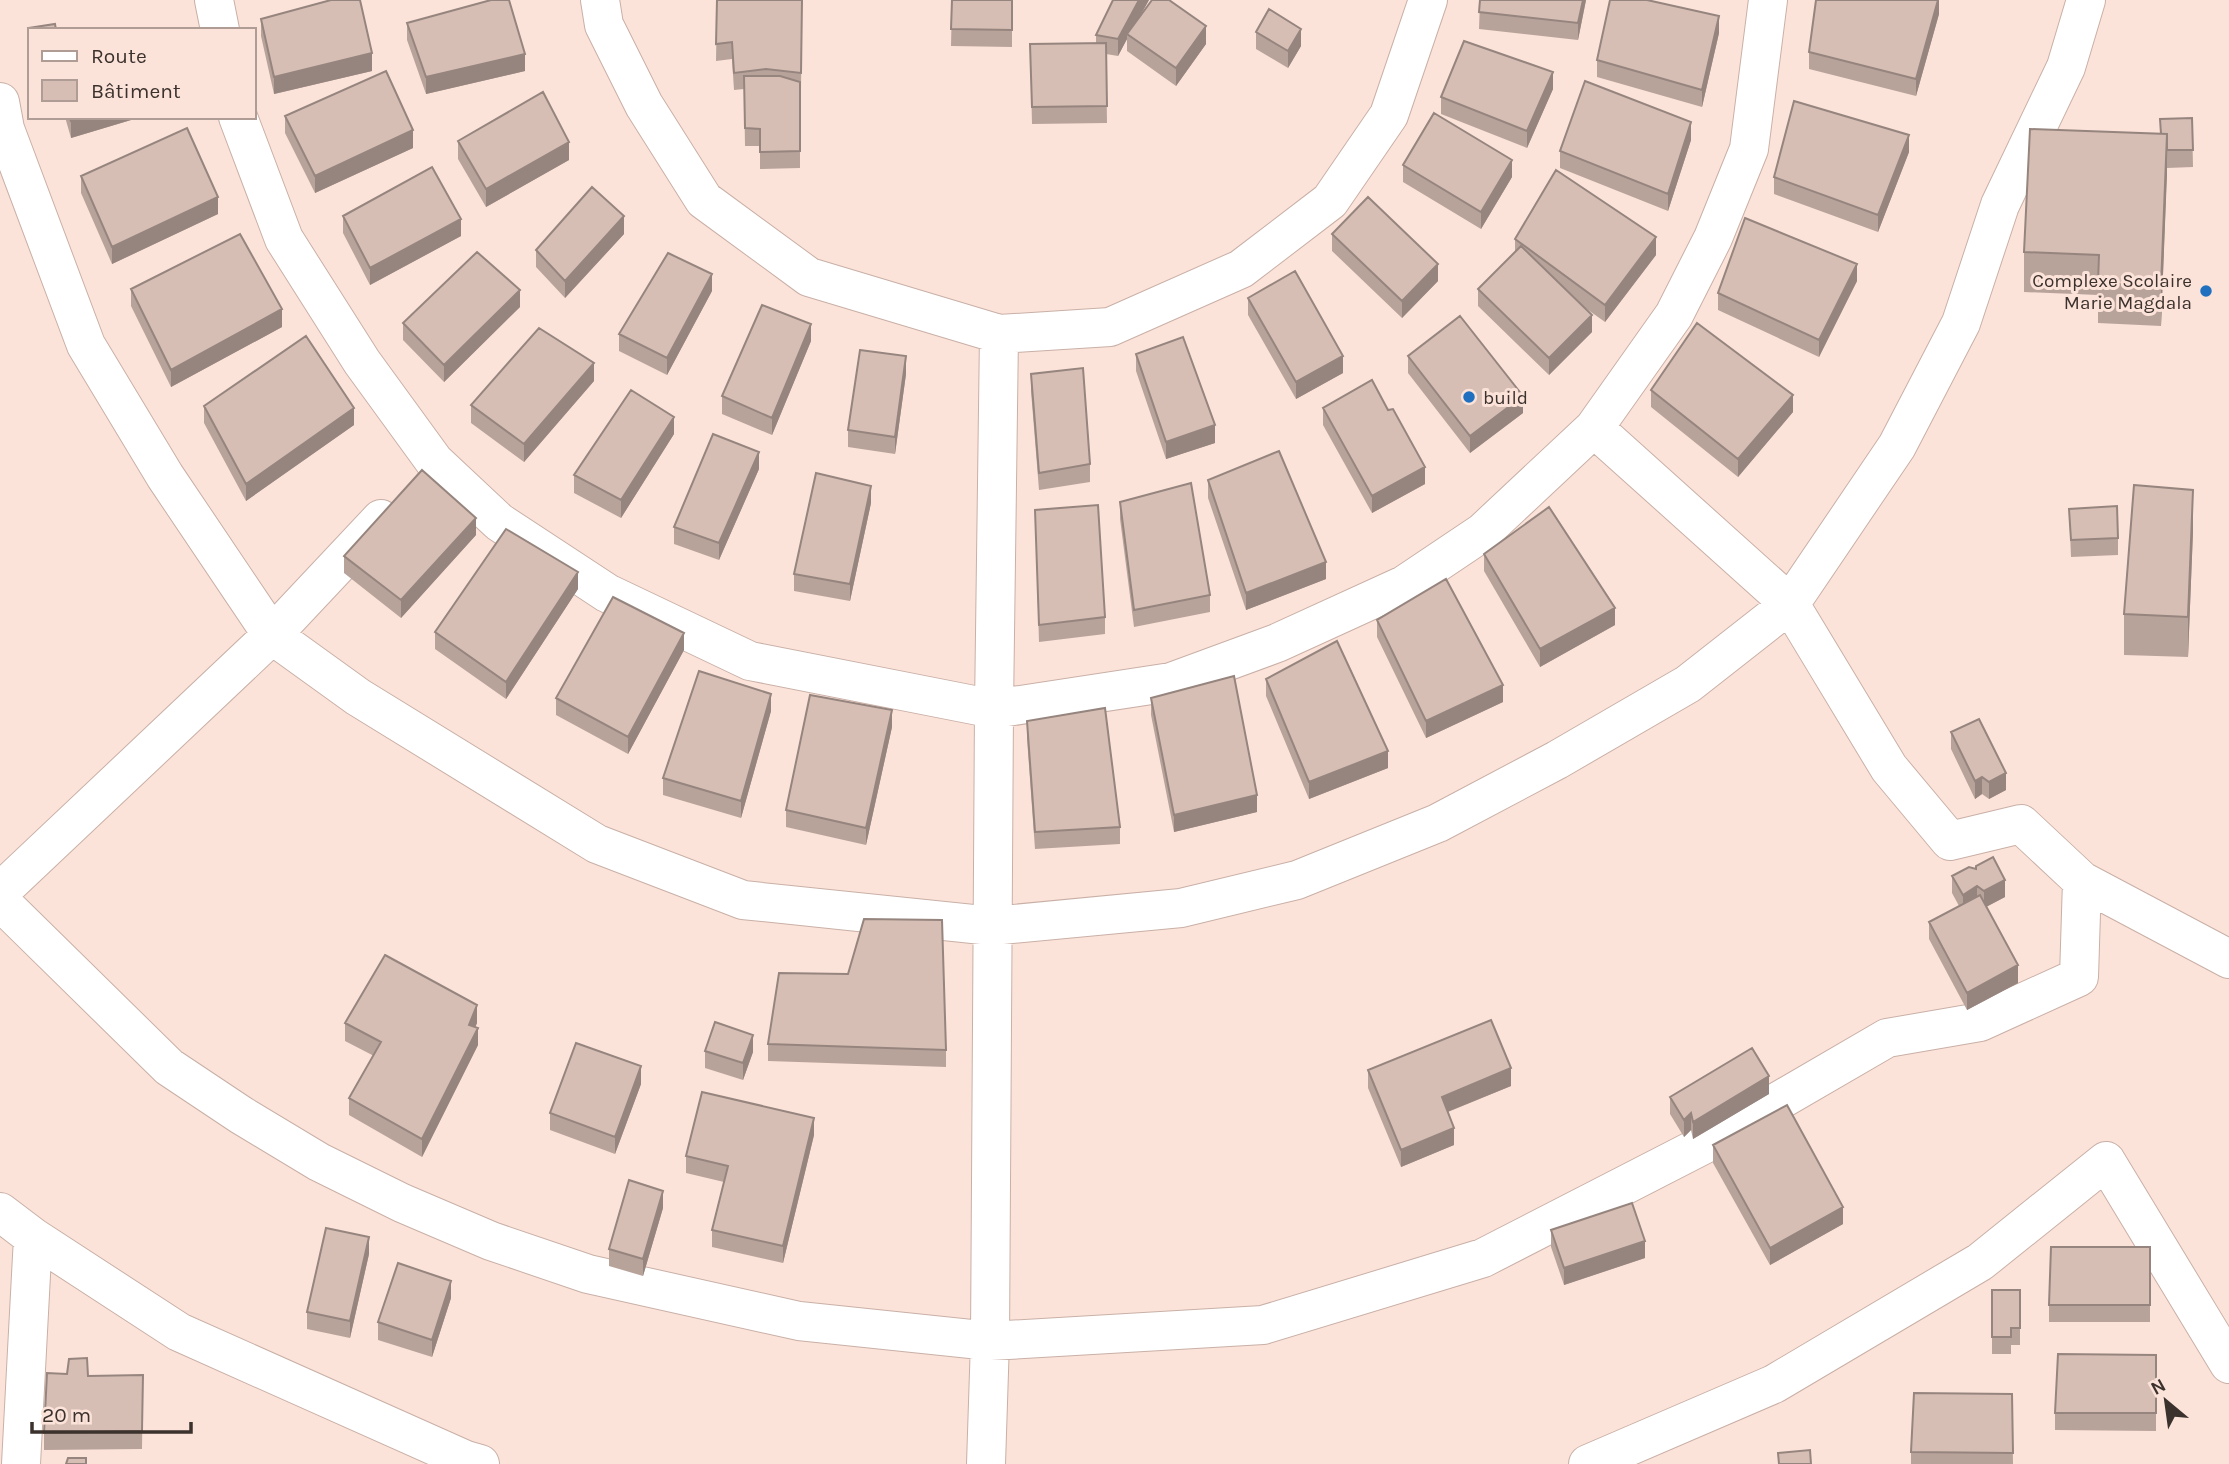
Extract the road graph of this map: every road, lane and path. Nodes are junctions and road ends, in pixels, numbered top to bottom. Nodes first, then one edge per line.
1 (214, 0) edge
2 (600, 0) edge
3 (1428, 0) edge
4 (1768, 0) edge
5 (2086, 0) edge
6 (220, 28) edge
7 (0, 102) edge
8 (239, 119) edge
9 (999, 334) junction
10 (1594, 428) junction
11 (418, 478) junction
12 (1790, 604) junction
13 (272, 635) junction
14 (993, 709) junction
15 (2082, 881) junction
16 (0, 892) edge
17 (0, 901) edge
18 (992, 926) junction
19 (2229, 959) edge
20 (0, 1212) edge
21 (33, 1237) junction
22 (990, 1341) junction
23 (2229, 1364) edge
24 (470, 1463) edge
25 (21, 1464) edge
26 (986, 1464) edge
27 (1588, 1464) edge

1 - 6 street
2 - 9 street
3 - 9 street
4 - 10 street
5 - 12 street
7 - 13 street
8 - 11 street
9 - 14 street
10 - 12 street
10 - 14 street
11 - 13 street
11 - 14 street
12 - 15 street
12 - 18 street
13 - 16 street
13 - 18 street
14 - 18 street
15 - 19 street
15 - 22 street
17 - 22 street
18 - 22 street
20 - 21 street
21 - 24 street
21 - 25 street
22 - 26 street
23 - 27 street

